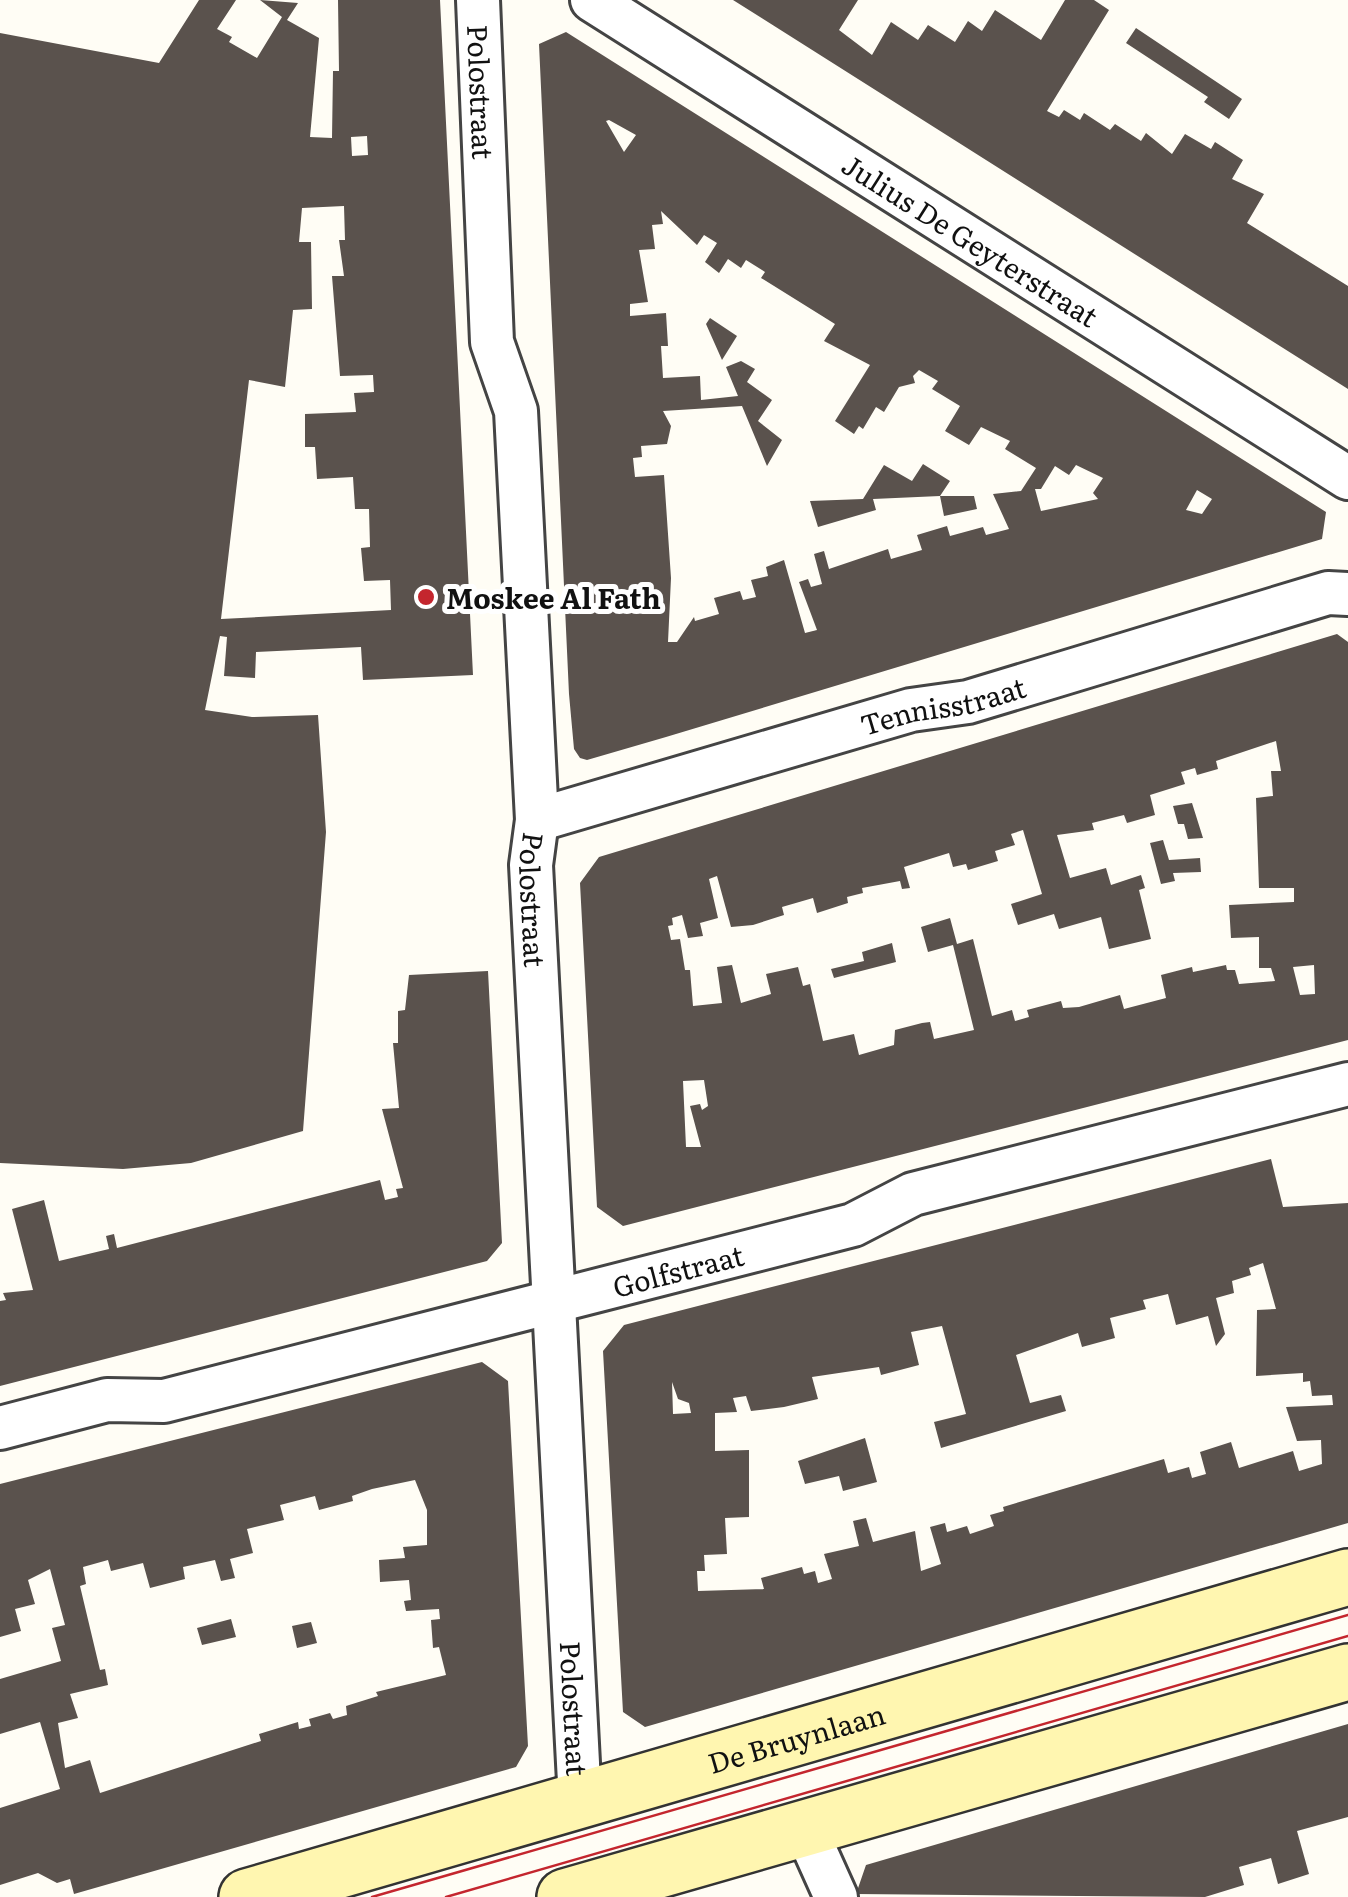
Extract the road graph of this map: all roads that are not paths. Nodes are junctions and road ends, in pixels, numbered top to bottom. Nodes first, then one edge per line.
1 (478, 0) edge
2 (592, 0) edge
3 (1348, 478) edge
4 (1348, 594) edge
5 (537, 820) junction
6 (1348, 1084) edge
7 (552, 1301) junction
8 (0, 1428) edge
9 (1348, 1577) edge
10 (1348, 1672) edge
11 (580, 1801) junction
12 (806, 1828) junction
13 (247, 1897) edge
14 (564, 1897) edge
15 (836, 1897) edge

1 - 5 street, Polostraat
2 - 3 street, Julius De Geyterstraat
4 - 5 street, Tennisstraat
5 - 7 street, Polostraat
6 - 7 street, Golfstraat
7 - 8 street, Golfstraat
7 - 11 street, Polostraat
9 - 11 main road, De Bruynlaan
10 - 12 main road
11 - 13 main road, De Bruynlaan
12 - 14 main road
12 - 15 street

